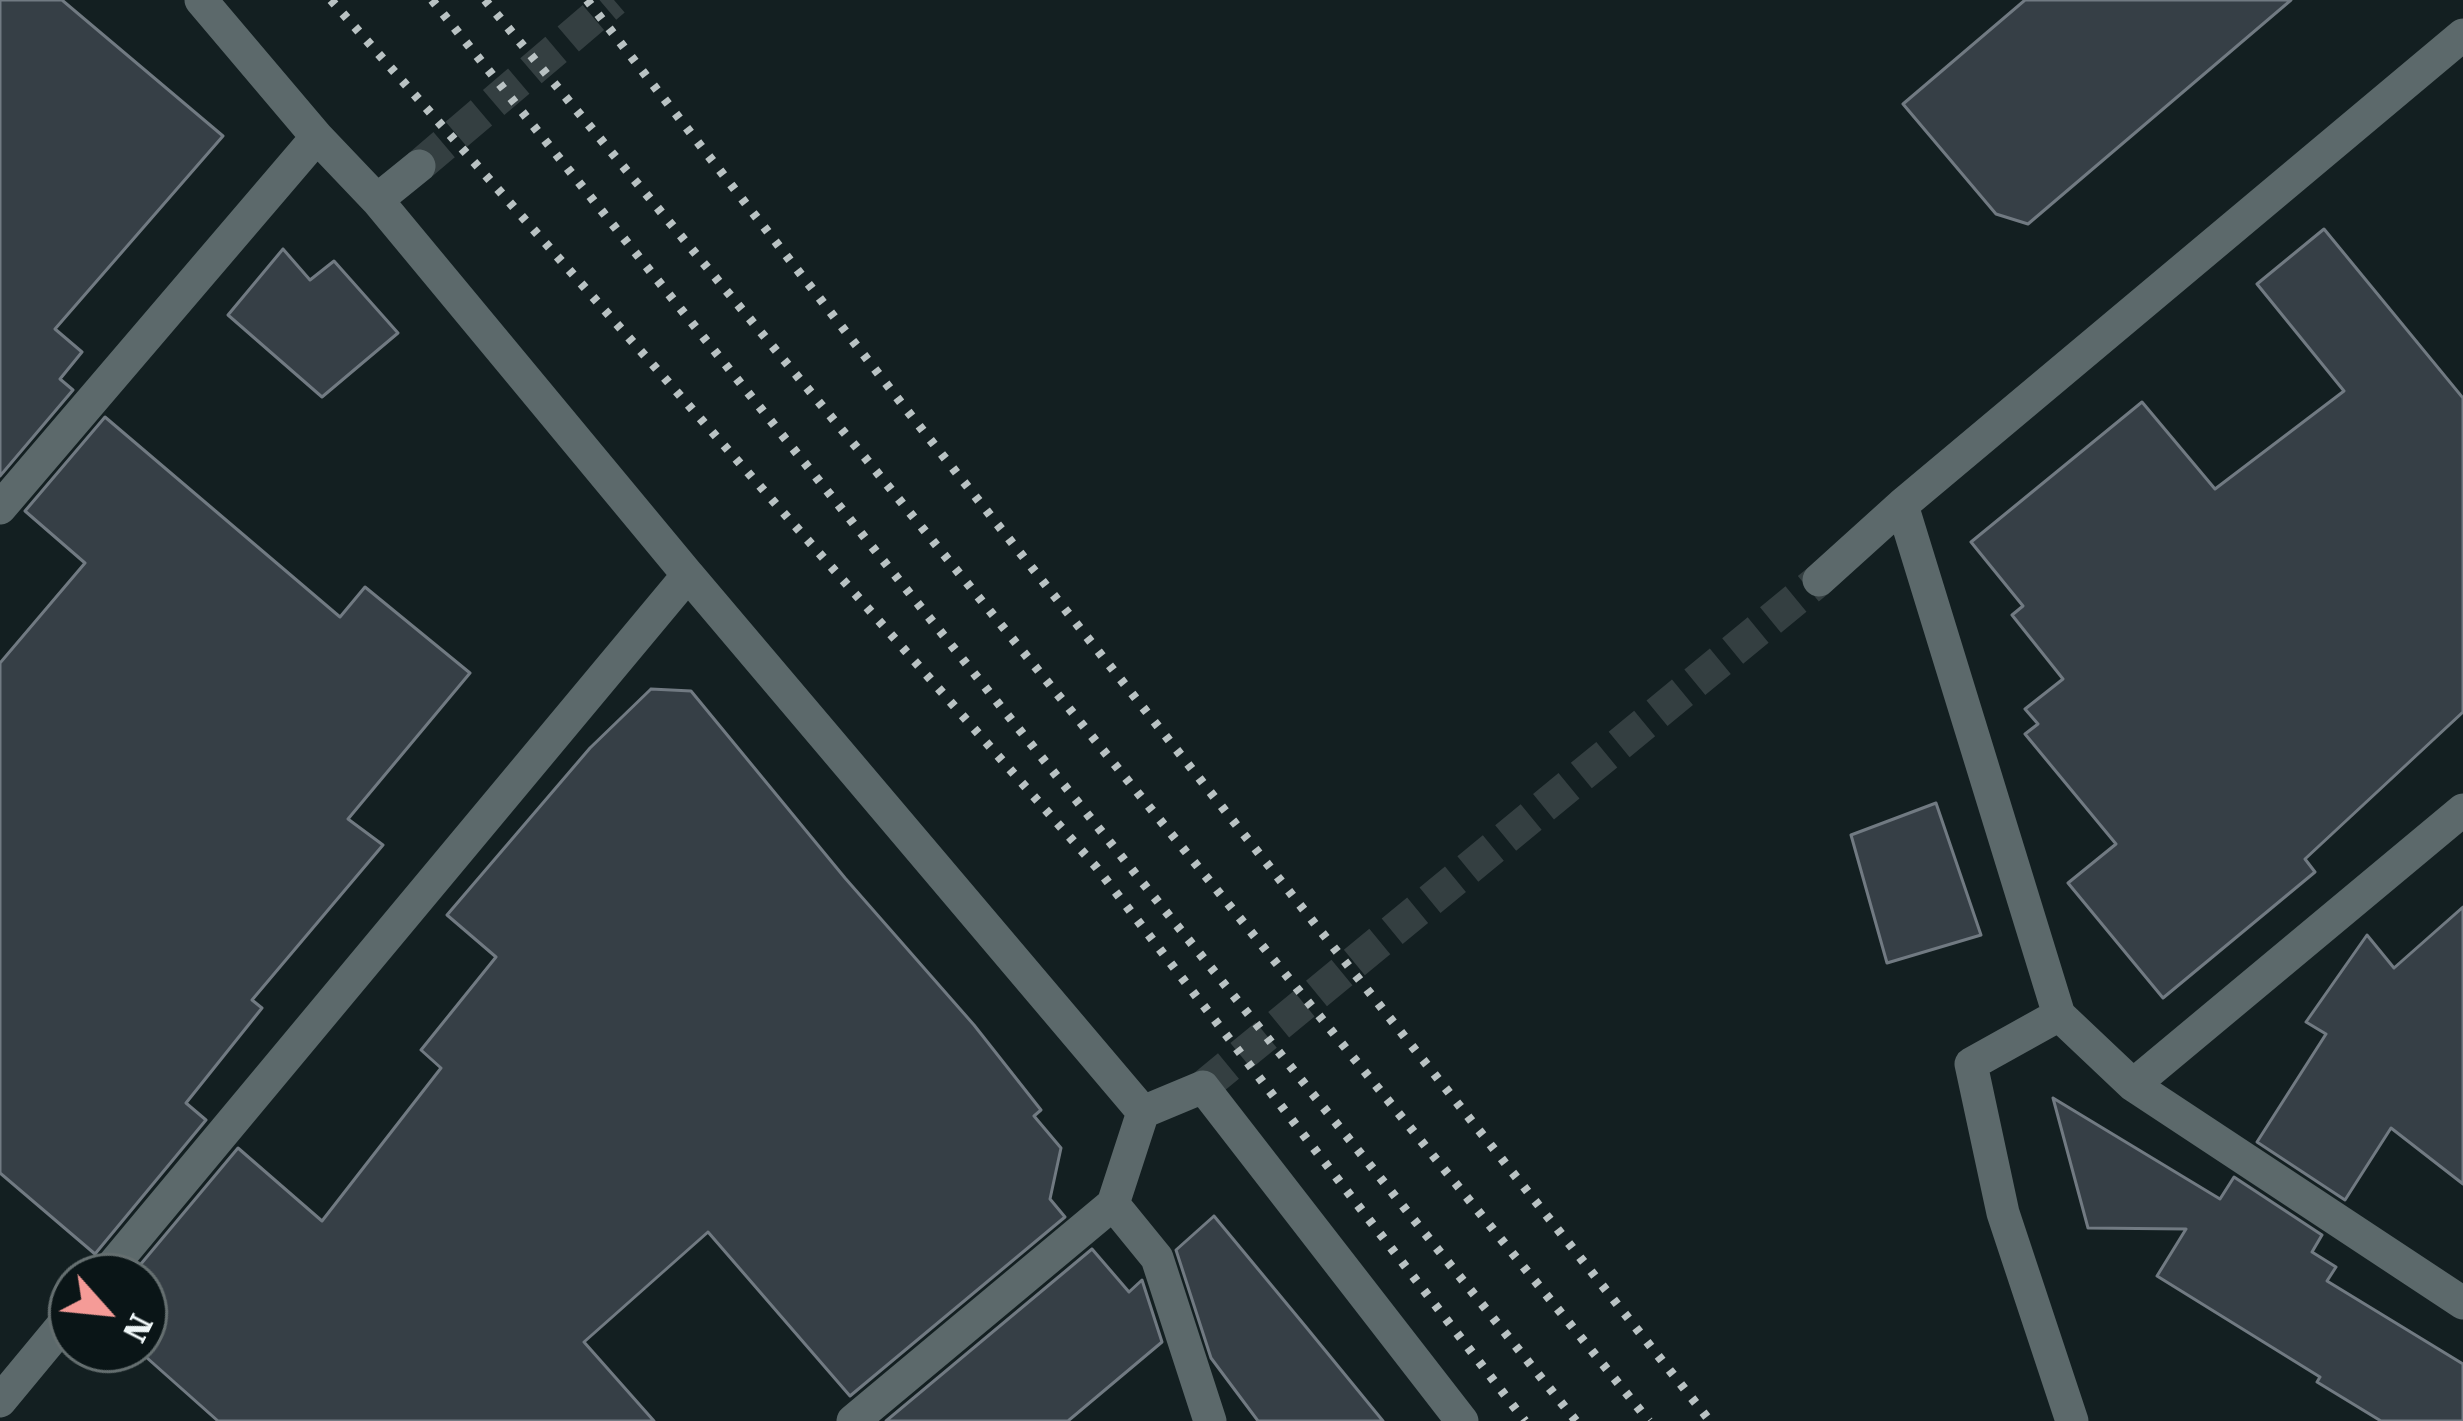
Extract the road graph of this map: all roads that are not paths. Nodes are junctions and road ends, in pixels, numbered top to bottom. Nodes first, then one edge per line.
1 (201, 0) edge
2 (2463, 35) edge
3 (317, 137) junction
4 (419, 166) tunnel mouth
5 (377, 200) junction
6 (1902, 505) junction
7 (0, 508) edge
8 (688, 575) junction
9 (1819, 580) tunnel mouth
10 (2463, 810) edge
11 (2060, 1015) junction
12 (2134, 1085) junction
13 (1143, 1112) junction
14 (1113, 1204) junction
15 (123, 1253) edge
16 (2463, 1304) edge
17 (48, 1343) edge
18 (0, 1401) edge
19 (853, 1421) edge
20 (1210, 1421) edge
21 (1462, 1421) edge
22 (2072, 1421) edge

1 - 3 street
2 - 6 street
3 - 5 street
3 - 7 street
4 - 5 street
5 - 8 street
6 - 9 street
6 - 11 street
8 - 13 street
8 - 15 street
10 - 12 street
11 - 12 street
11 - 22 street
12 - 16 street
13 - 14 street
13 - 21 street
14 - 19 street
14 - 20 street
17 - 18 street

